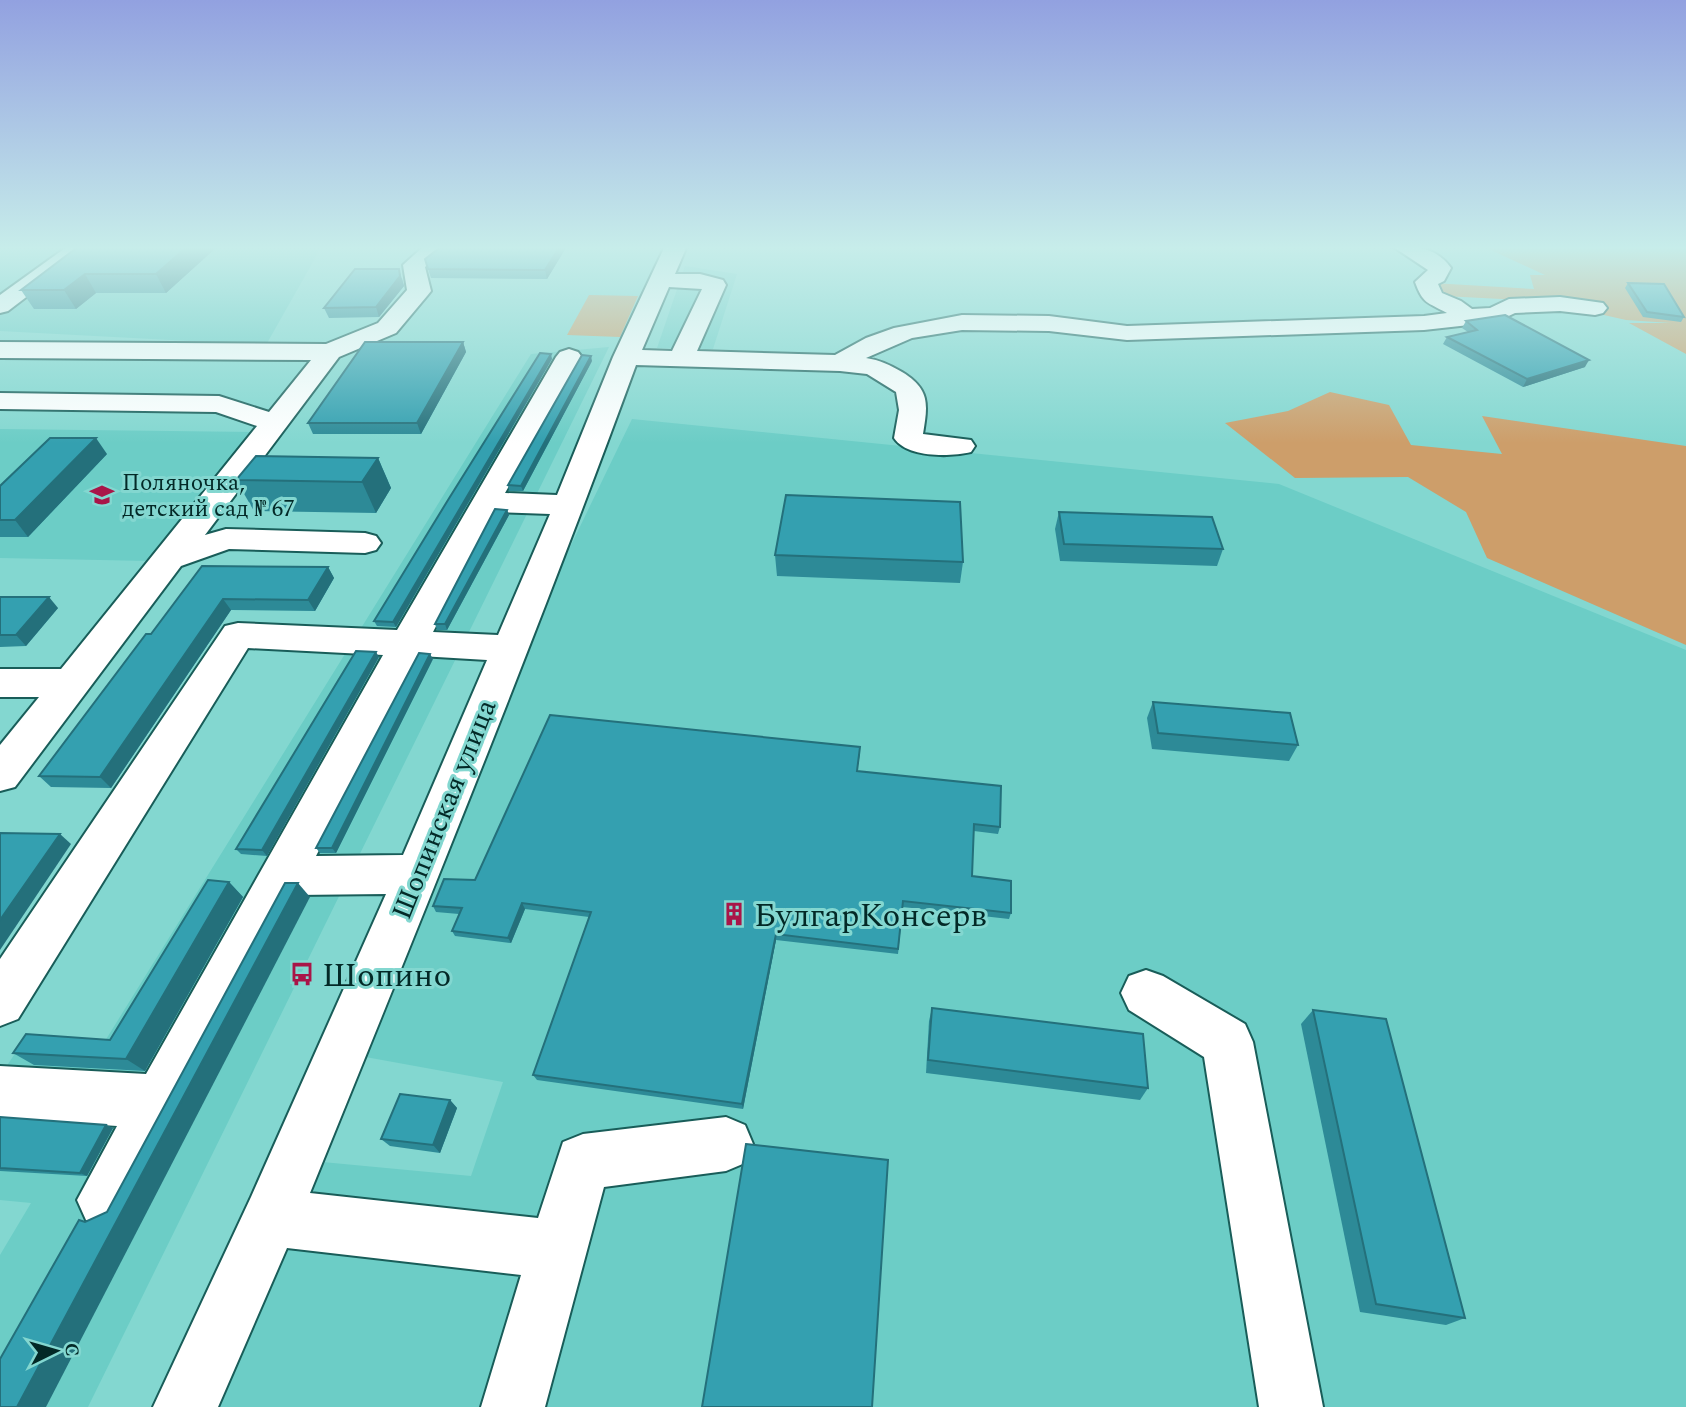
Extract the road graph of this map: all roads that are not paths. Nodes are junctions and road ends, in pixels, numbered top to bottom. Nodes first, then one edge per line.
1 (401, 312) edge
2 (647, 312) edge
3 (703, 312) edge
4 (1461, 312) edge
5 (1502, 312) edge
6 (1468, 317) junction
7 (0, 350) edge
8 (118, 351) junction
9 (330, 352) junction
10 (569, 357) dead end
11 (626, 357) junction
12 (682, 357) junction
13 (840, 363) junction
14 (0, 401) edge
15 (62, 402) junction
16 (274, 423) junction
17 (961, 446) dead end
18 (485, 502) junction
19 (569, 505) junction
20 (365, 543) dead end
21 (168, 559) junction
22 (410, 641) junction
23 (509, 648) junction
24 (0, 683) edge
25 (72, 683) junction
26 (0, 775) edge
27 (417, 874) junction
28 (284, 876) junction
29 (1146, 993) dead end
30 (0, 1002) edge
31 (0, 1092) edge
32 (160, 1102) junction
33 (726, 1144) dead end
34 (106, 1200) dead end
35 (271, 1217) junction
36 (558, 1250) junction
37 (186, 1407) edge
38 (513, 1407) edge
39 (1291, 1407) edge

1 - 9 street
2 - 11 street, Шопинская улица
3 - 12 street
4 - 6 street
5 - 6 street
6 - 13 street
7 - 8 street
8 - 9 street
8 - 15 street
9 - 16 street
10 - 18 street
11 - 12 street
11 - 19 street, Шопинская улица
12 - 13 street
13 - 17 street
14 - 15 street
15 - 16 street
16 - 21 street
18 - 19 street
18 - 22 street
19 - 23 street, Шопинская улица
20 - 21 street
21 - 25 street
22 - 23 street
22 - 28 street
22 - 30 street
23 - 27 street, Шопинская улица
24 - 25 street
25 - 26 street
27 - 28 street
27 - 35 street, Шопинская улица
28 - 32 street
29 - 39 street
31 - 32 street
32 - 34 street
33 - 36 street
35 - 36 street
35 - 37 street, Шопинская улица
36 - 38 street

